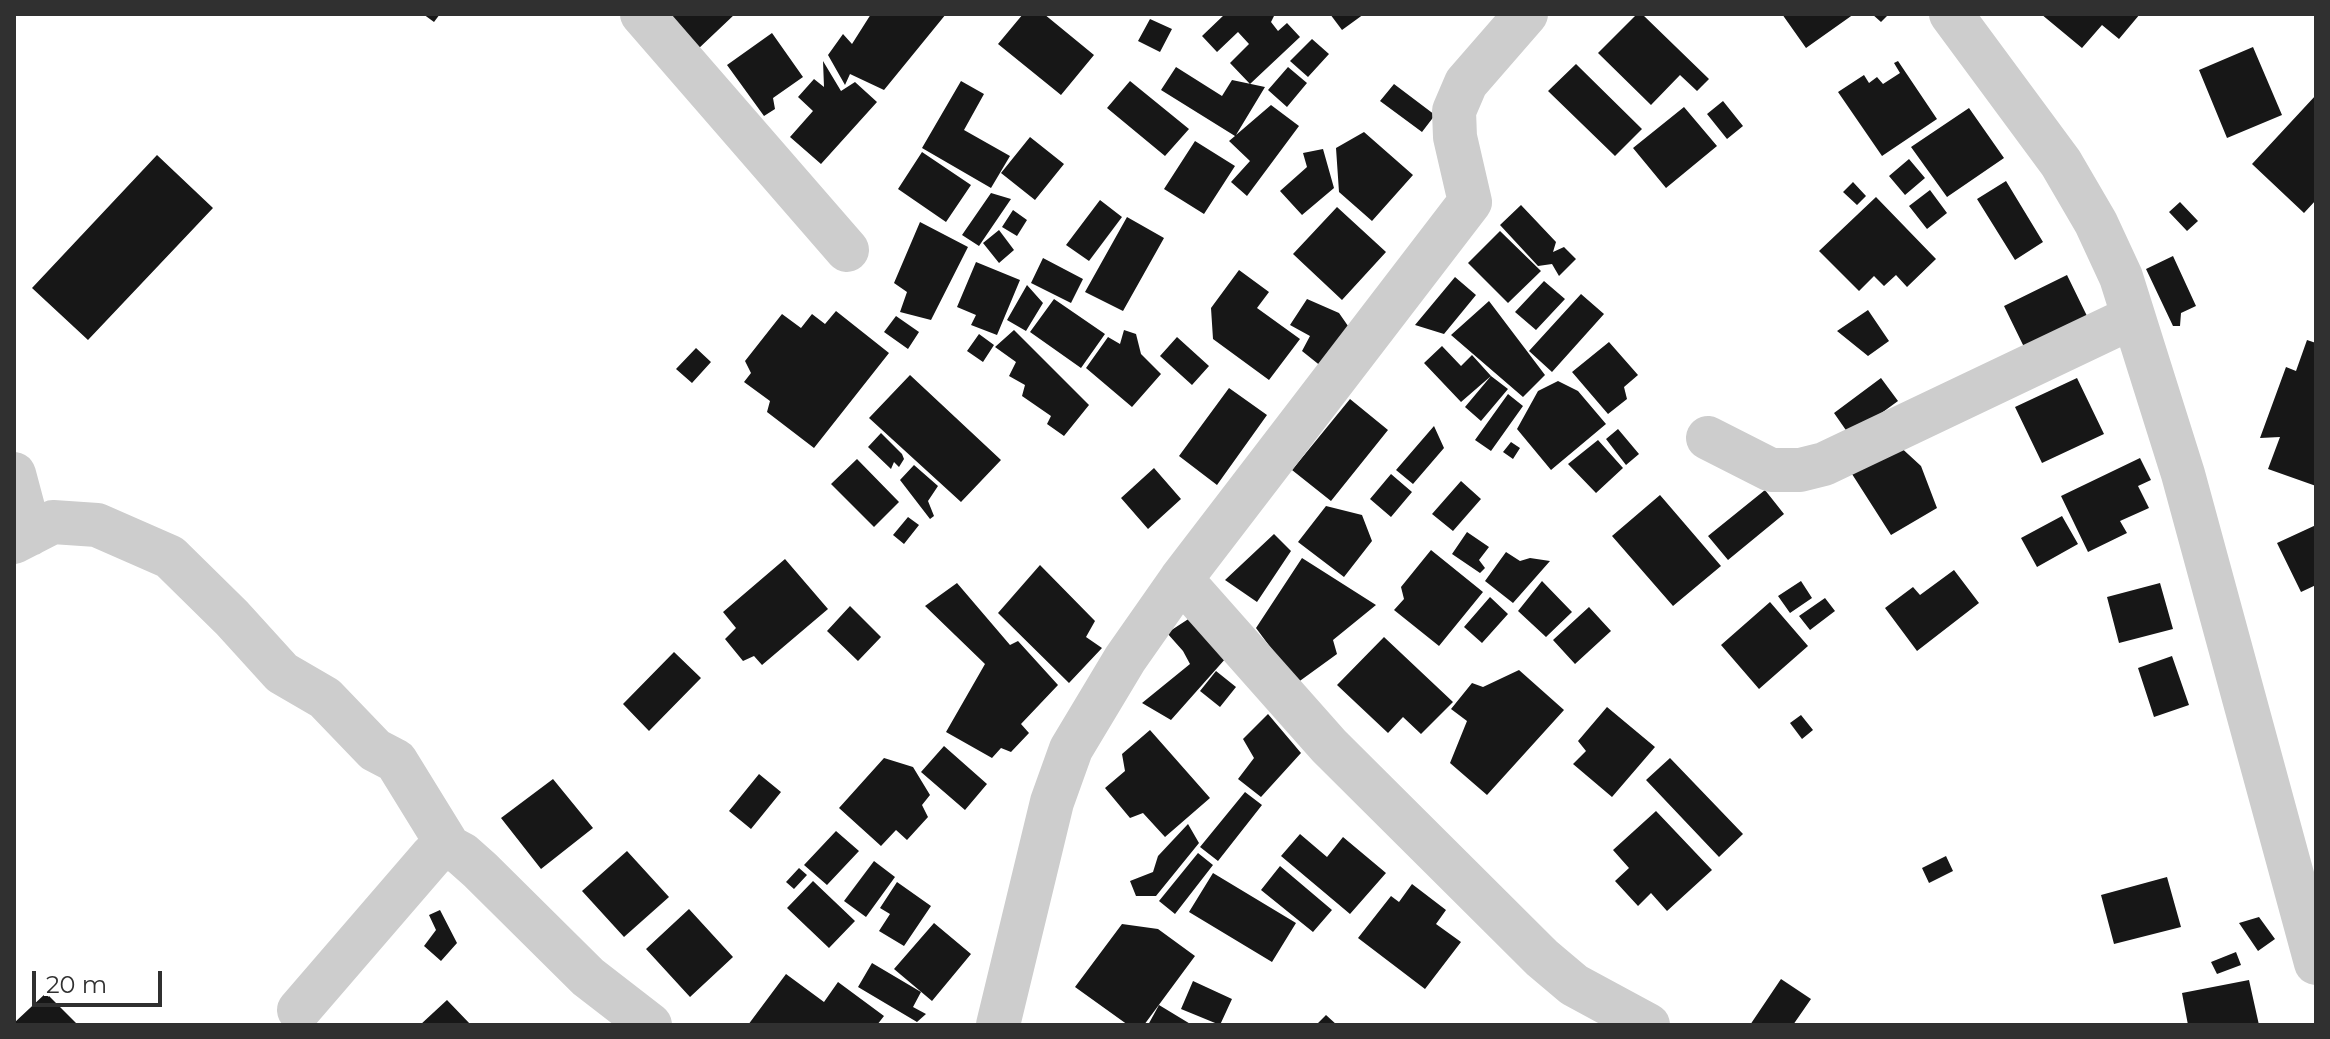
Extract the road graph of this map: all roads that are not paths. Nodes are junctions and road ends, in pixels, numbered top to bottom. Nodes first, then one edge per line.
1 (642, 14) edge
2 (1526, 14) edge
3 (1951, 14) edge
4 (847, 250) dead end
5 (2133, 317) junction
6 (1708, 438) dead end
7 (14, 474) edge
8 (22, 538) edge
9 (1181, 579) junction
10 (449, 847) junction
11 (2308, 897) edge
12 (2316, 963) edge
13 (299, 1010) dead end
14 (650, 1025) edge
15 (998, 1025) edge
16 (1648, 1025) edge

1 - 4 street
2 - 9 street
3 - 5 street
5 - 6 street
5 - 11 street
7 - 8 street
8 - 10 street
9 - 15 street
9 - 16 street
10 - 13 street
10 - 14 street
11 - 12 street

